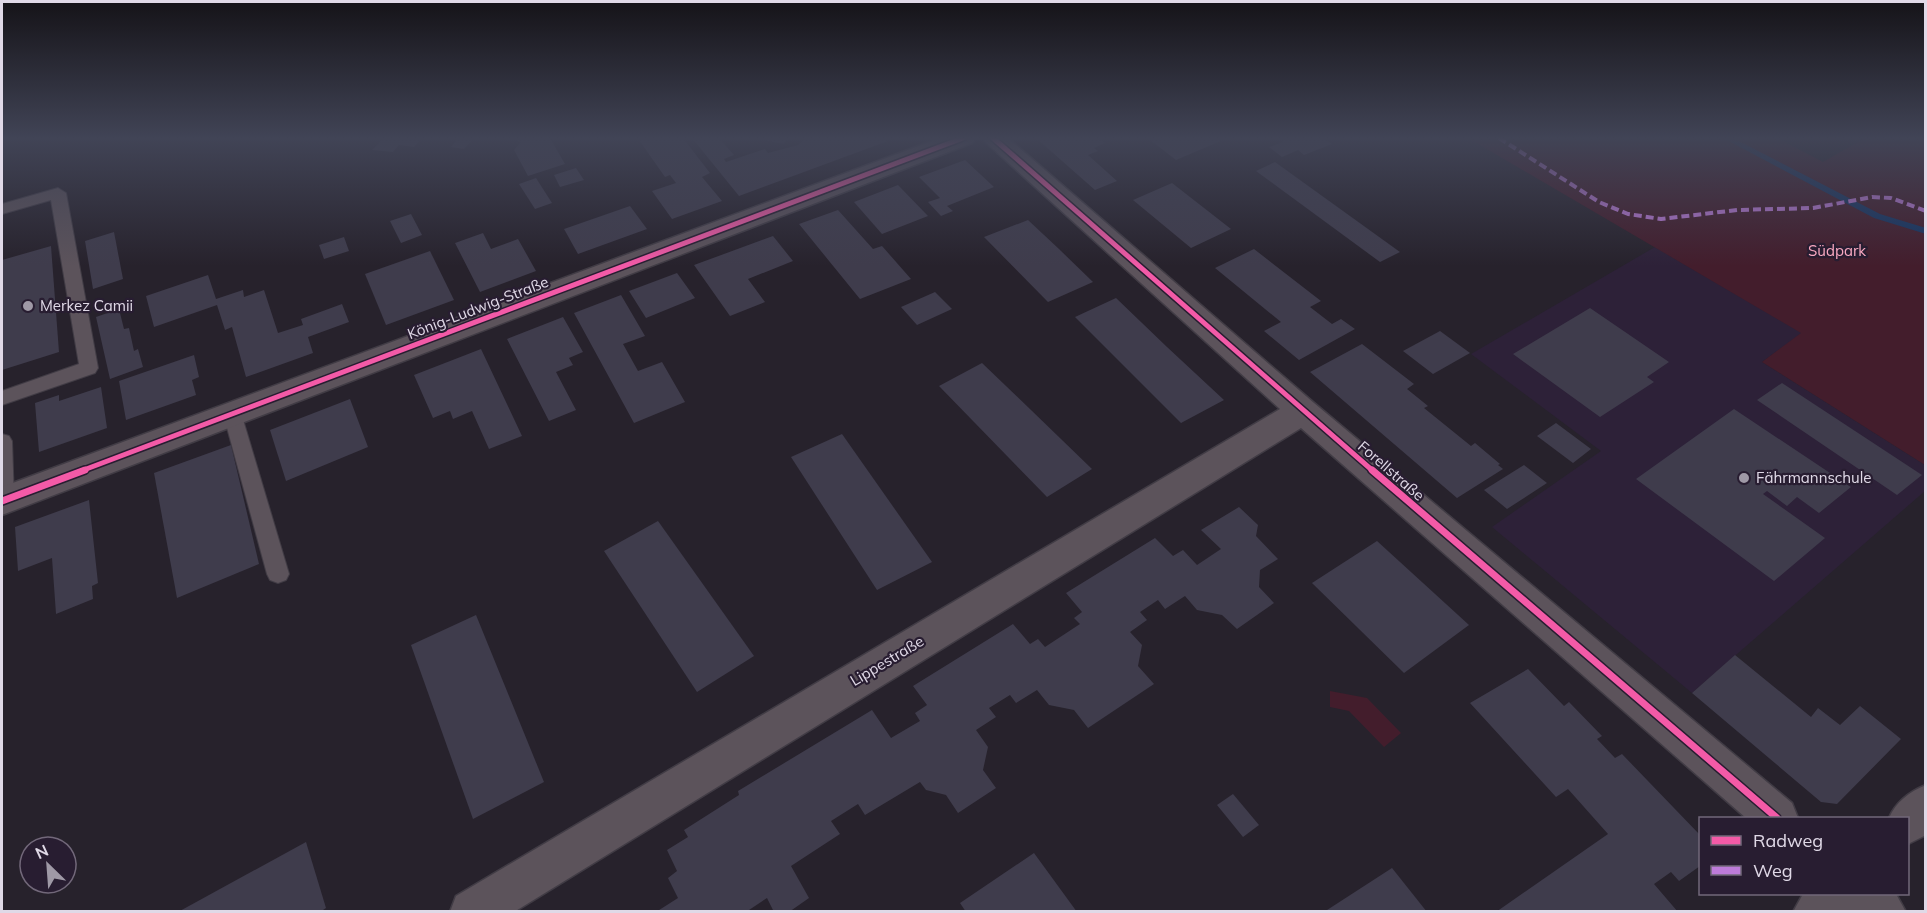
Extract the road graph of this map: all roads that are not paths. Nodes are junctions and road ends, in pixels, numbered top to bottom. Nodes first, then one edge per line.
1 (850, 181) edge
2 (1041, 181) edge
3 (2, 209) edge
4 (2, 398) edge
5 (1303, 411) junction
6 (232, 413) junction
7 (2, 441) edge
8 (3, 500) edge
9 (278, 574) dead end
10 (1926, 805) edge
11 (1775, 817) edge
12 (1909, 822) edge
13 (1836, 895) edge
14 (1865, 895) edge
15 (472, 912) edge
16 (1815, 912) edge
17 (1884, 912) edge

1 - 6 street, König-Ludwig-Straße
2 - 5 street, Forellstraße
3 - 4 lane
5 - 11 street, Forellstraße
5 - 15 street, Lippestraße
6 - 8 street, König-Ludwig-Straße
6 - 9 lane
7 - 8 lane
10 - 12 street
13 - 16 street
14 - 17 street

